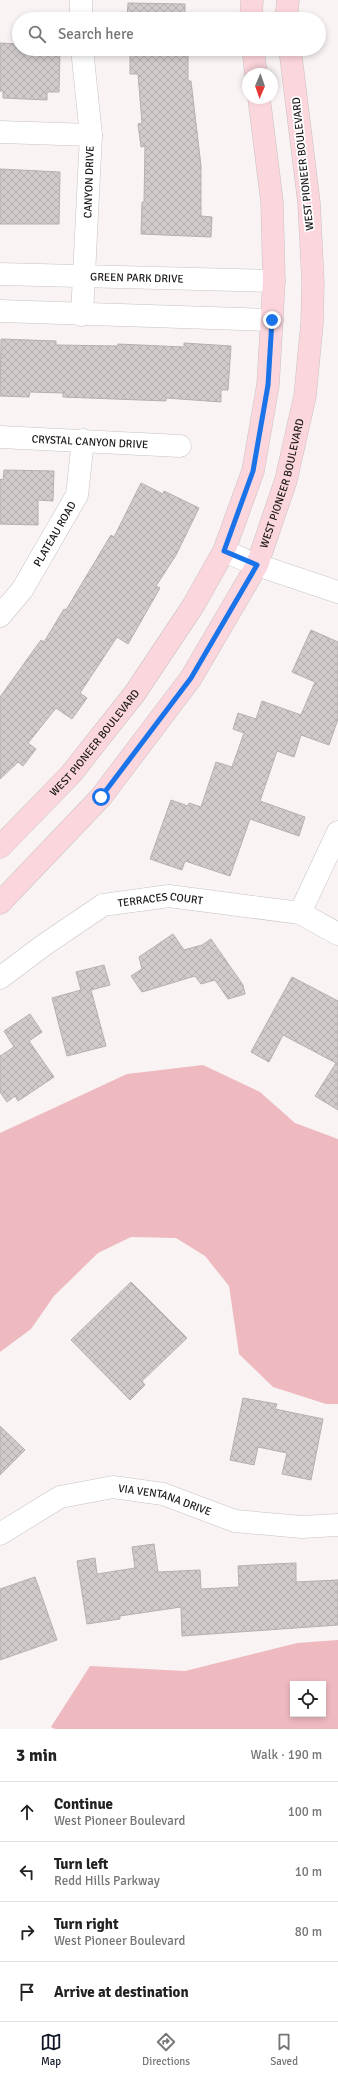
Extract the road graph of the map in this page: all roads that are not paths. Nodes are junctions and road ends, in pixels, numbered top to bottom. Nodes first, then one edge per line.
1 (81, 0) edge
2 (252, 0) edge
3 (288, 0) edge
4 (81, 12) edge
5 (251, 12) edge
6 (287, 12) edge
7 (83, 56) edge
8 (254, 56) edge
9 (291, 56) edge
10 (255, 68) edge
11 (260, 104) edge
12 (0, 132) edge
13 (91, 135) junction
14 (0, 274) edge
15 (85, 277) junction
16 (274, 281) junction
17 (0, 311) edge
18 (82, 315) junction
19 (272, 320) junction
20 (0, 437) edge
21 (83, 440) junction
22 (180, 446) dead end
23 (224, 551) junction
24 (257, 565) junction
25 (338, 592) edge
26 (0, 616) edge
27 (338, 832) edge
28 (0, 847) edge
29 (0, 903) edge
30 (300, 913) junction
31 (338, 934) edge
32 (0, 978) edge
33 (338, 1525) edge
34 (0, 1534) edge

1 - 4 street
2 - 5 main road
3 - 6 main road
7 - 13 street, CANYON DRIVE
8 - 10 main road
9 - 24 main road, WEST PIONEER BOULEVARD
11 - 16 main road, WEST PIONEER BOULEVARD
12 - 13 street
13 - 15 street, CANYON DRIVE
14 - 15 street, GREEN PARK DRIVE
15 - 16 street, GREEN PARK DRIVE
15 - 18 street, CANYON DRIVE
16 - 19 main road, WEST PIONEER BOULEVARD
17 - 18 street
18 - 19 street
19 - 23 main road, WEST PIONEER BOULEVARD
20 - 21 street, CRYSTAL CANYON DRIVE
21 - 22 street, CRYSTAL CANYON DRIVE
21 - 26 street, PLATEAU ROAD
23 - 24 street
23 - 28 main road, WEST PIONEER BOULEVARD
24 - 25 street
24 - 29 main road, WEST PIONEER BOULEVARD
27 - 30 street
30 - 31 street, TERRACES COURT
30 - 32 street, TERRACES COURT
33 - 34 street, VIA VENTANA DRIVE

